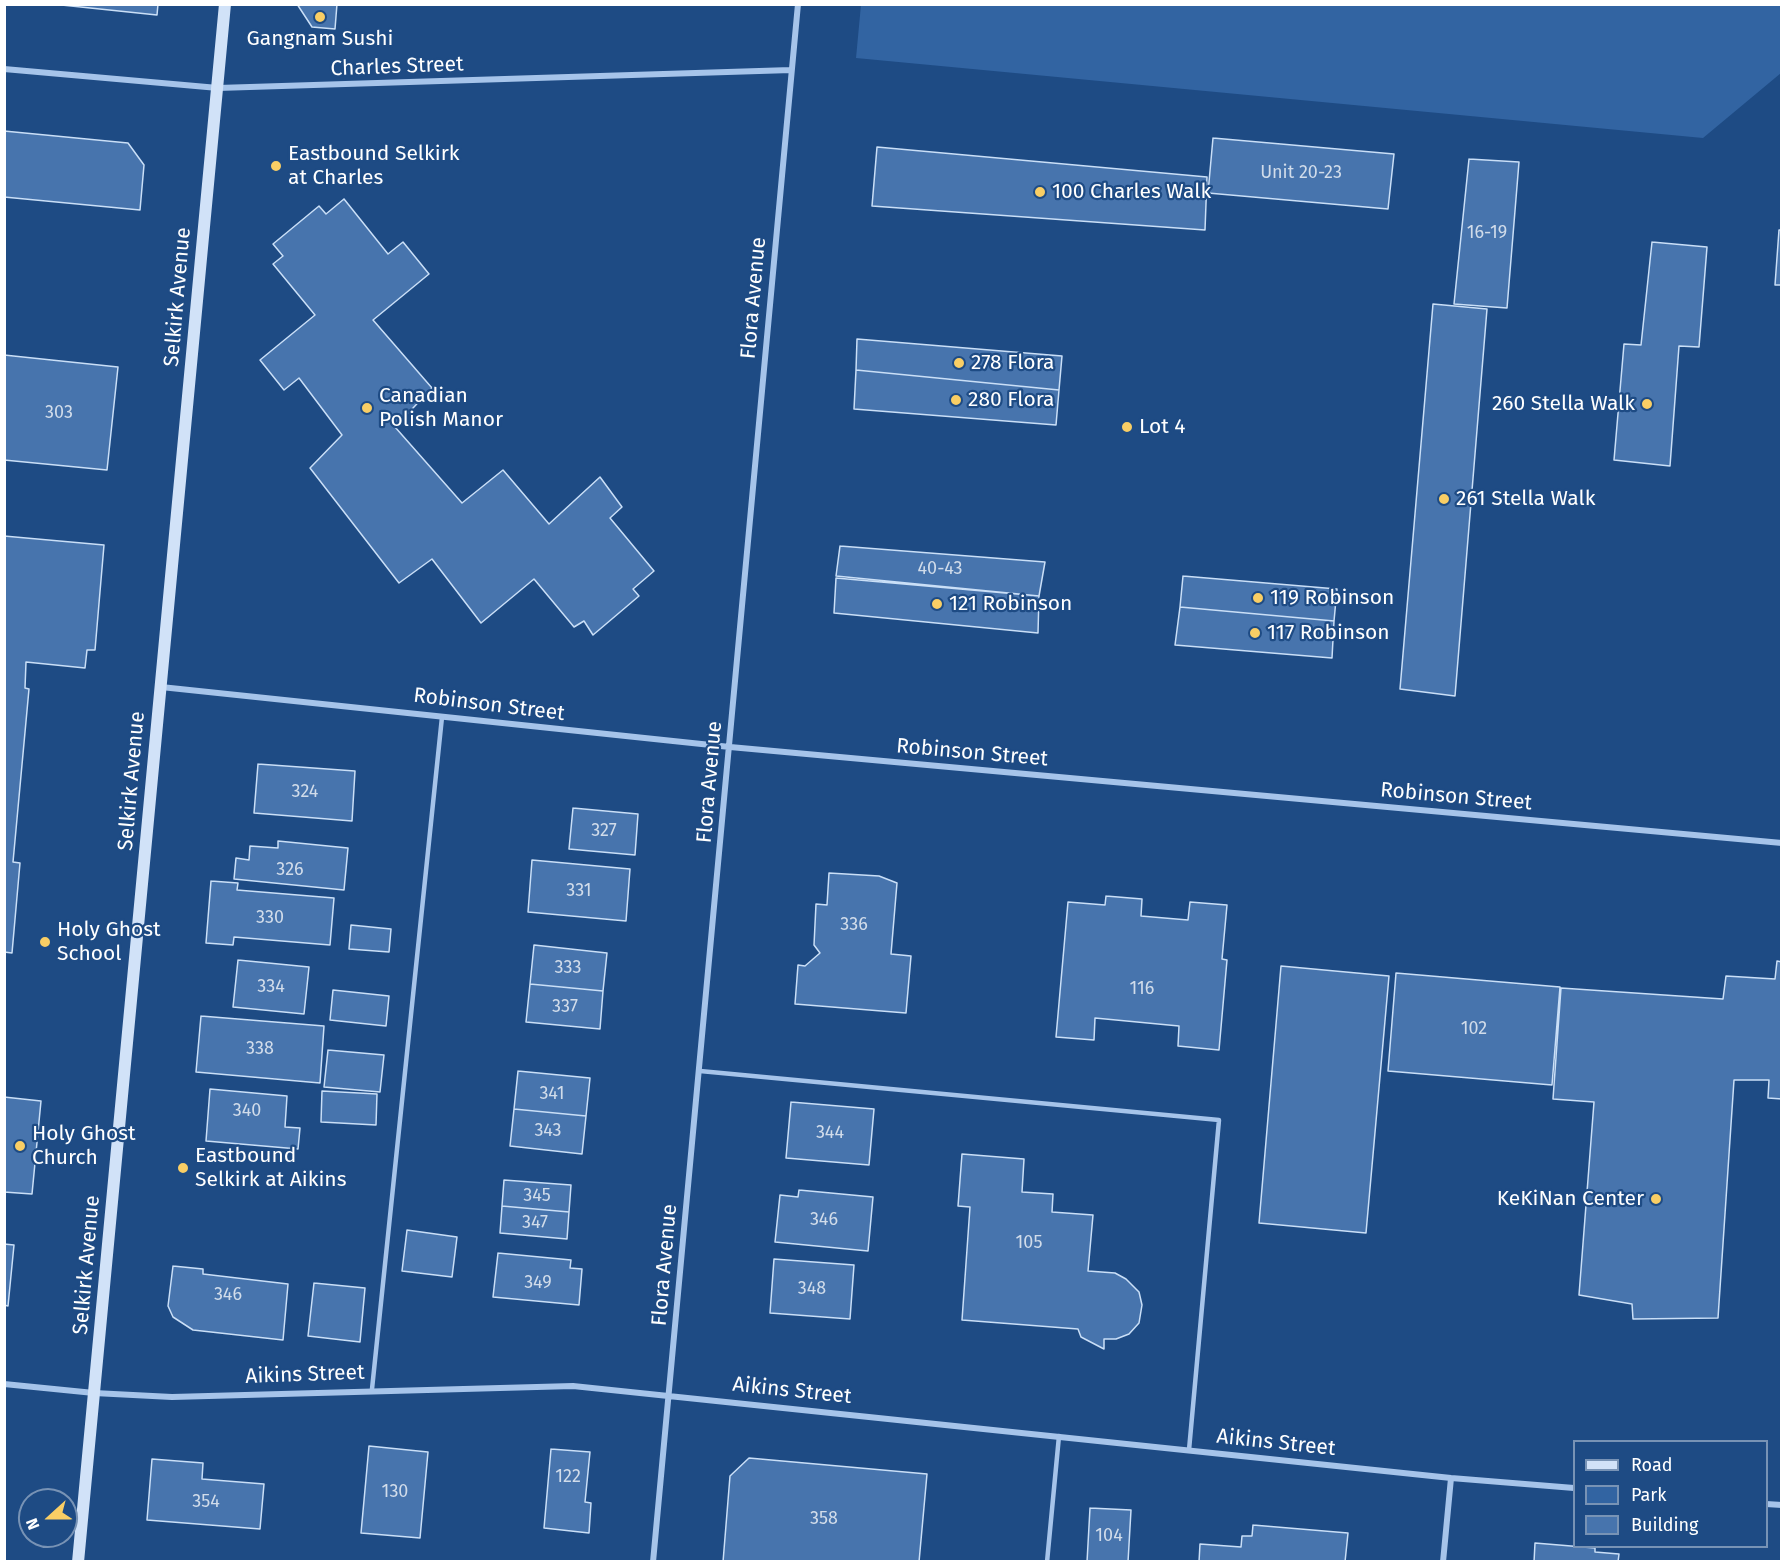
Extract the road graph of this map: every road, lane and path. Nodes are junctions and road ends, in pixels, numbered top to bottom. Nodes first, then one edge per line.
1 (225, 4) edge
2 (798, 4) edge
3 (4, 69) edge
4 (791, 70) junction
5 (218, 88) junction
6 (161, 687) junction
7 (442, 717) junction
8 (730, 747) junction
9 (1782, 843) edge
10 (700, 1071) junction
11 (4, 1384) edge
12 (372, 1389) junction
13 (94, 1393) junction
14 (670, 1394) junction
15 (1059, 1436) junction
16 (1189, 1450) junction
17 (1452, 1478) junction
18 (1573, 1488) edge
19 (78, 1562) edge
20 (653, 1562) edge
21 (1047, 1562) edge
22 (1443, 1562) edge

1 - 5 main road, Selkirk Avenue
2 - 4 street, Flora Avenue
3 - 5 street, Charles Street
4 - 5 street, Charles Street
4 - 8 street, Flora Avenue
5 - 6 main road, Selkirk Avenue
6 - 7 street, Robinson Street
6 - 13 main road, Selkirk Avenue
7 - 8 street, Robinson Street
7 - 12 lane
8 - 9 street, Robinson Street
8 - 10 street, Flora Avenue
10 - 14 street, Flora Avenue
10 - 16 lane
11 - 13 street, Aikins Street
12 - 13 street, Aikins Street
12 - 14 street, Aikins Street
13 - 19 main road, Selkirk Avenue
14 - 15 street, Aikins Street
14 - 20 street, Flora Avenue
15 - 16 street, Aikins Street
15 - 21 lane
16 - 17 street, Aikins Street
17 - 18 street, Aikins Street
17 - 22 street

